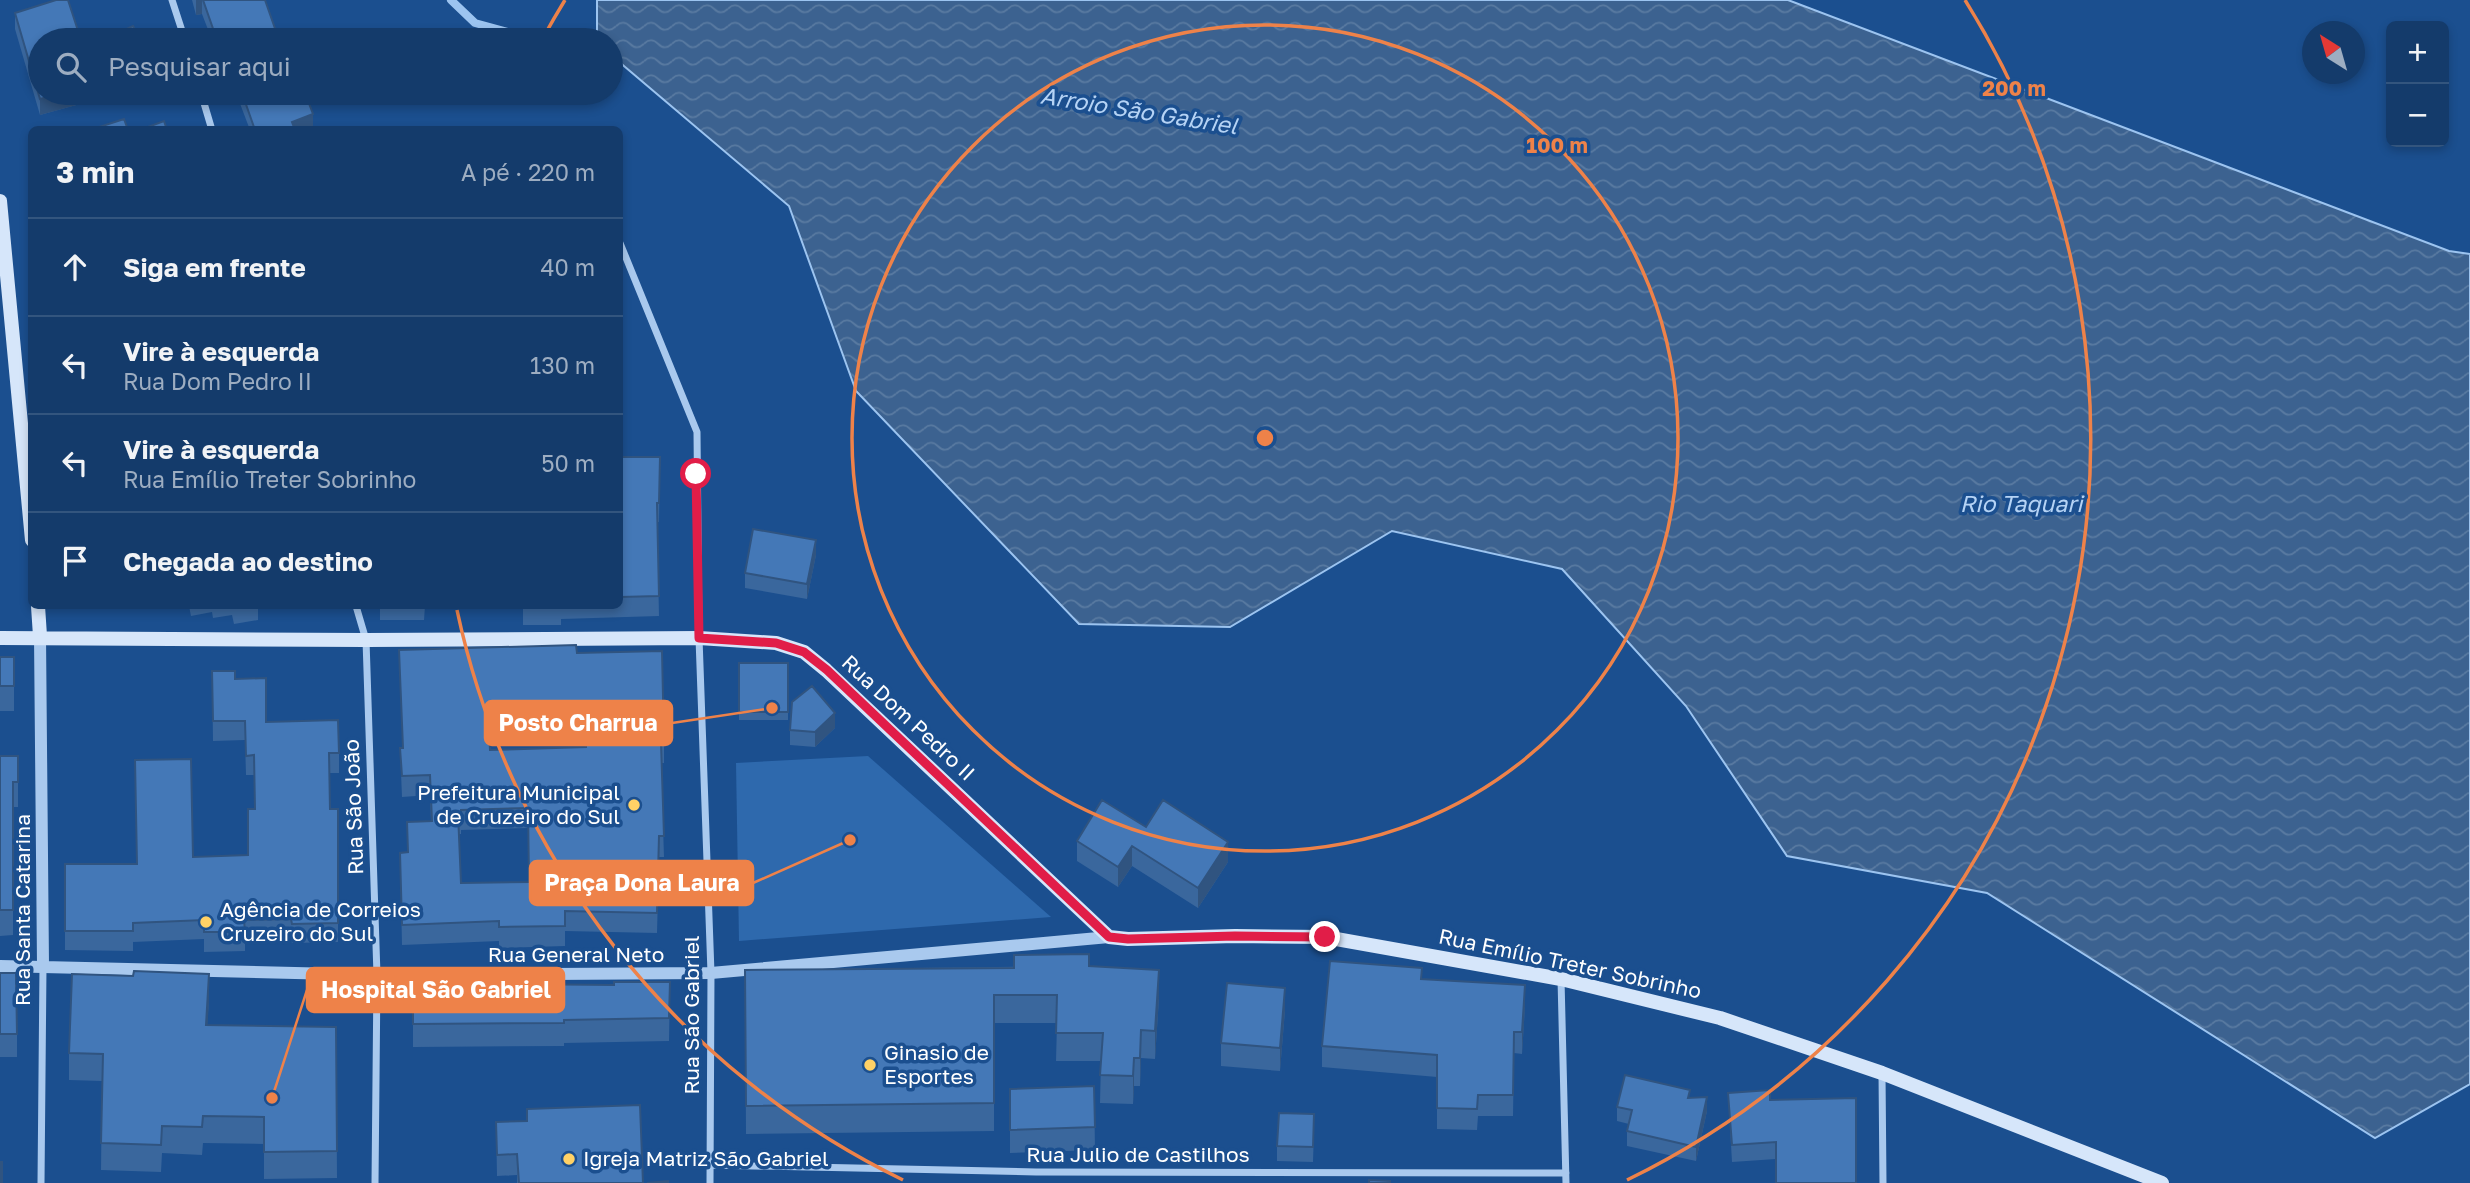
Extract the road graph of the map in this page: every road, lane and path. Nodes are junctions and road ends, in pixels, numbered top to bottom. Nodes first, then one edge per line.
1 (173, 0) edge
2 (181, 28) edge
3 (205, 105) edge
4 (211, 126) edge
5 (0, 201) edge
6 (623, 250) edge
7 (28, 498) edge
8 (38, 609) edge
9 (357, 609) edge
10 (40, 636) junction
11 (0, 638) edge
12 (699, 638) junction
13 (366, 640) junction
14 (1109, 937) junction
15 (43, 965) junction
16 (0, 966) edge
17 (711, 973) junction
18 (377, 975) junction
19 (1561, 979) junction
20 (1882, 1073) junction
21 (710, 1165) junction
22 (1036, 1172) junction
23 (1566, 1173) junction
24 (41, 1183) edge
25 (375, 1183) edge
26 (710, 1183) edge
27 (1036, 1183) edge
28 (1566, 1183) edge
29 (1883, 1183) edge
30 (2162, 1183) edge

1 - 2 street
3 - 4 street
5 - 7 main road
6 - 12 street, Rua São Gabriel
8 - 10 main road
9 - 13 street, Rua São João
10 - 11 main road, Rua Dom Pedro II
10 - 13 main road, Rua Dom Pedro II
10 - 15 street, Rua Santa Catarina
12 - 13 main road, Rua Dom Pedro II
12 - 14 main road, Rua Dom Pedro II
12 - 17 street, Rua São Gabriel
13 - 18 street, Rua São João
14 - 17 street, Rua General Neto
14 - 19 main road, Rua Emílio Treter Sobrinho
15 - 16 street, Rua General Neto
15 - 18 street, Rua General Neto
15 - 24 street, Rua Santa Catarina
17 - 18 street, Rua General Neto
17 - 21 street, Rua São Gabriel
18 - 25 street, Rua São João
19 - 20 main road, Rua Emílio Treter Sobrinho
19 - 23 street
20 - 29 street
20 - 30 main road, Rua Emílio Treter Sobrinho
21 - 22 street, Rua Julio de Castilhos
21 - 26 street, Rua São Gabriel
22 - 23 street, Rua Julio de Castilhos
22 - 27 street
23 - 28 street

